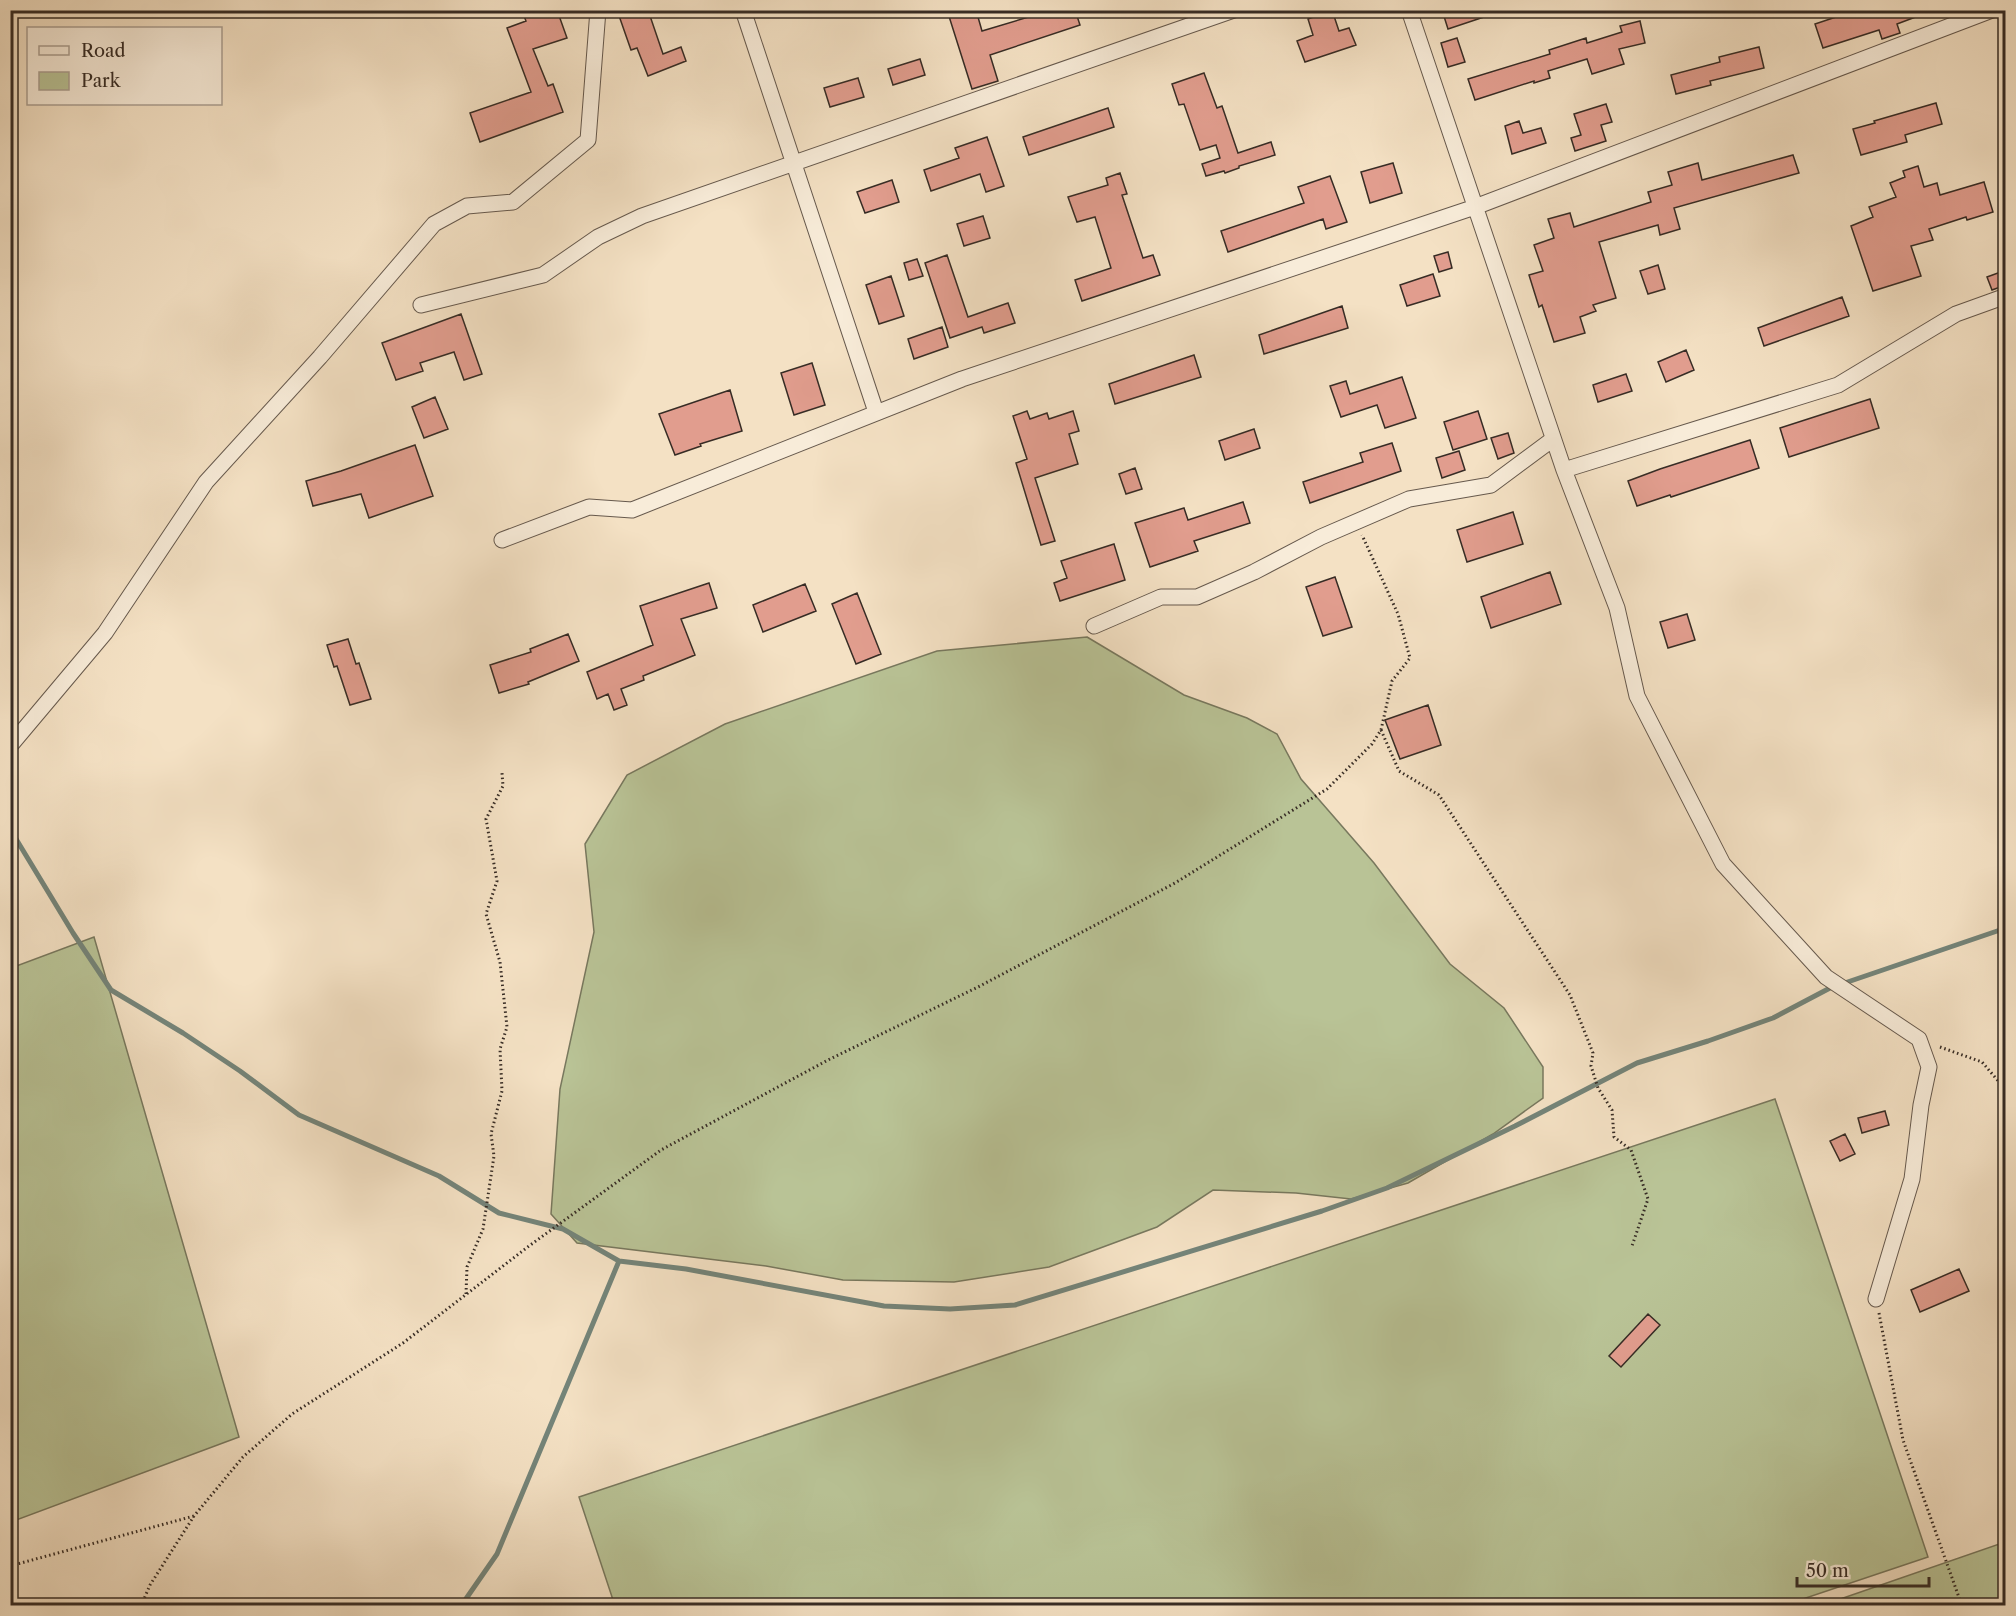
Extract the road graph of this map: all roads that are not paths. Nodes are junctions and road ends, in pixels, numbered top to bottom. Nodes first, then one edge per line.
1 (598, 10) edge
2 (743, 10) edge
3 (1234, 10) edge
4 (1409, 10) edge
5 (1992, 10) edge
6 (793, 164) junction
7 (1475, 207) junction
8 (2006, 296) edge
9 (421, 305) dead end
10 (876, 412) junction
11 (1553, 439) junction
12 (1564, 470) junction
13 (502, 540) dead end
14 (1094, 626) dead end
15 (10, 746) edge
16 (1876, 1299) road end

1 - 15 street
2 - 6 street
3 - 6 street
4 - 7 street
5 - 7 street
6 - 9 street
6 - 10 street
7 - 10 street
7 - 11 street
8 - 12 street
10 - 13 street
11 - 12 street
11 - 14 street
12 - 16 street

